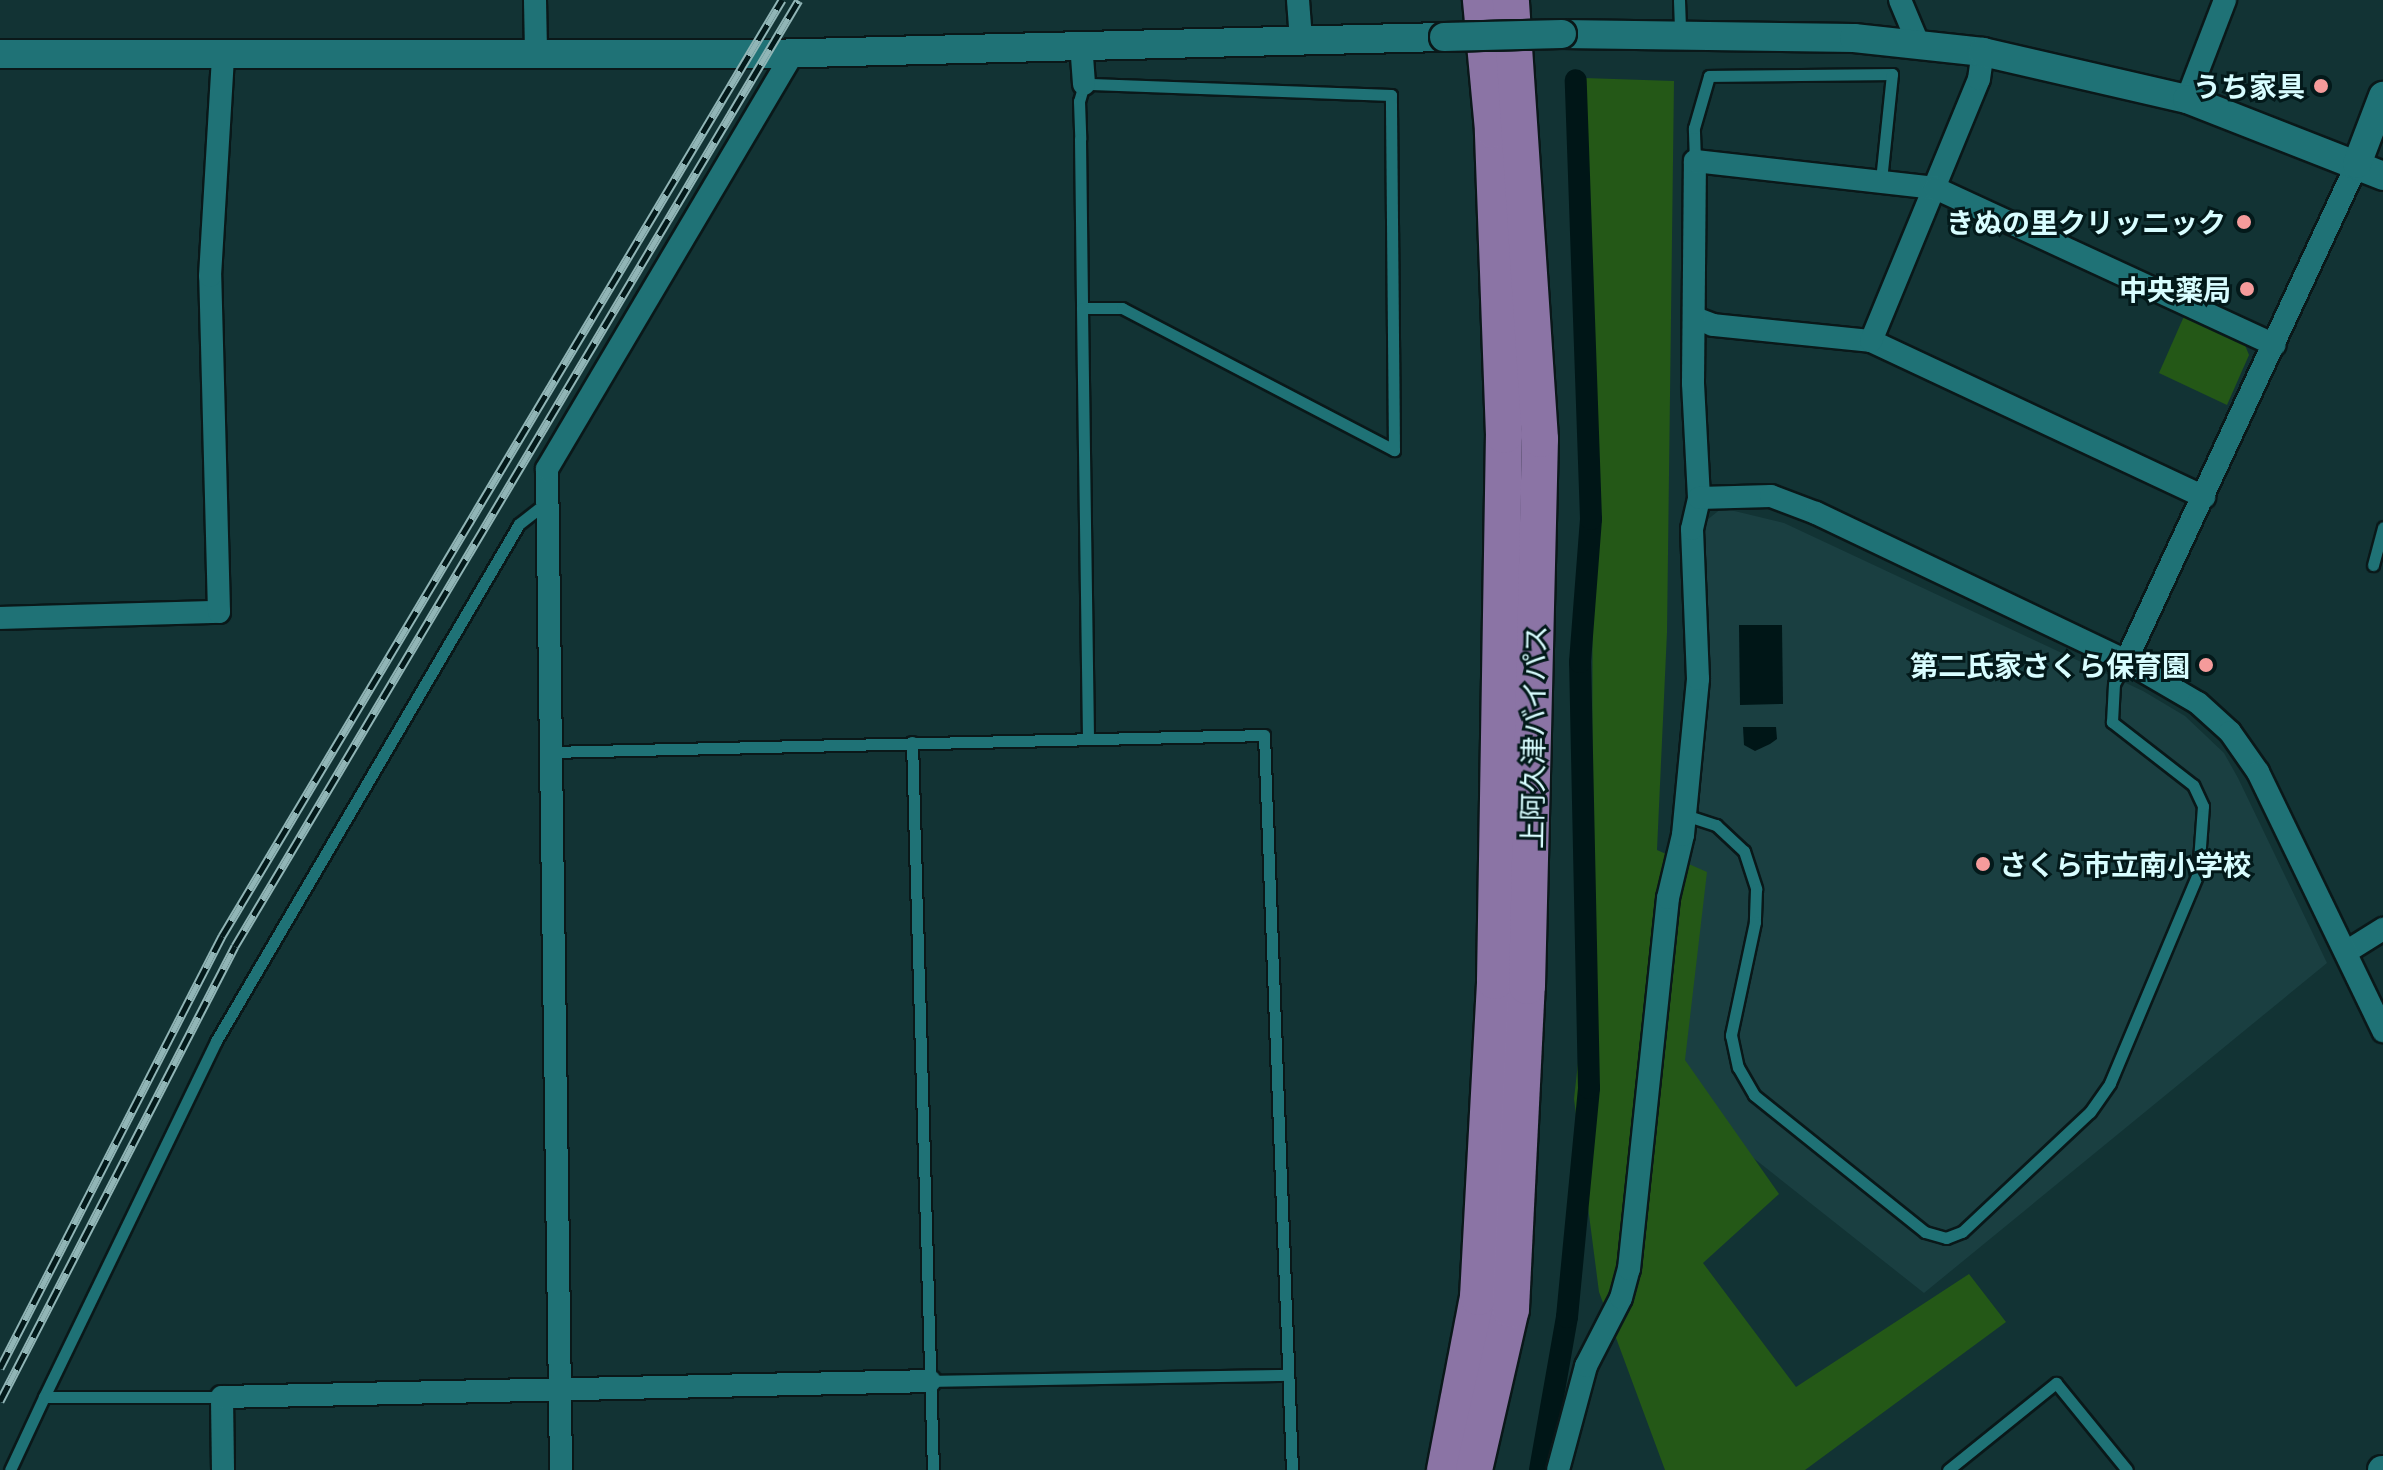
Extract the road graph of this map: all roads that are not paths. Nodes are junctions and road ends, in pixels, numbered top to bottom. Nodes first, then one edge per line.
1 (535, 0) edge
2 (1298, 0) edge
3 (1481, 0) edge
4 (1511, 0) edge
5 (1679, 0) edge
6 (1900, 0) edge
7 (2225, 0) edge
8 (1680, 36) junction
9 (1301, 40) junction
10 (1081, 43) junction
11 (1918, 43) junction
12 (536, 52) junction
13 (794, 52) junction
14 (1983, 52) junction
15 (0, 54) edge
16 (223, 54) junction
17 (1084, 84) junction
18 (2383, 96) edge
19 (2187, 99) junction
20 (1695, 161) junction
21 (2357, 164) junction
22 (2383, 176) edge
23 (1881, 181) junction
24 (1935, 188) junction
25 (1082, 308) junction
26 (1695, 318) junction
27 (1871, 341) junction
28 (2275, 345) junction
29 (2204, 497) junction
30 (1699, 498) junction
31 (547, 503) junction
32 (2383, 527) edge
33 (2373, 565) dead end
34 (0, 618) edge
35 (2126, 661) junction
36 (1088, 739) junction
37 (912, 742) junction
38 (550, 752) junction
39 (1685, 815) junction
40 (2383, 929) edge
41 (2346, 952) junction
42 (2383, 1031) edge
43 (1288, 1375) junction
44 (930, 1381) junction
45 (560, 1386) junction
46 (44, 1397) junction
47 (222, 1397) junction
48 (10, 1470) edge
49 (223, 1470) edge
50 (561, 1470) edge
51 (933, 1470) edge
52 (1292, 1470) edge
53 (1445, 1470) edge
54 (1474, 1470) edge
55 (1558, 1470) edge
56 (1948, 1470) edge
57 (2127, 1470) edge

1 - 12 street
2 - 9 street
3 - 53 highway, 上阿久津バイパス
4 - 54 highway, 上阿久津バイパス
5 - 8 lane
6 - 11 street
7 - 19 street
8 - 9 street, bridge
8 - 11 street
9 - 10 street
10 - 13 street
10 - 17 street
11 - 14 street
12 - 13 street
12 - 16 street
13 - 31 street
14 - 19 street
14 - 24 street
15 - 16 street
16 - 34 street
17 - 25 lane
17 - 25 lane
18 - 21 street
19 - 21 street
20 - 23 street
20 - 23 lane
20 - 26 street
21 - 22 street
21 - 28 street
23 - 24 street
24 - 27 street
24 - 28 street
25 - 36 lane
26 - 27 street
26 - 30 street
27 - 29 street
28 - 29 street
29 - 35 street
30 - 35 street
30 - 39 street
31 - 38 street
31 - 46 lane
32 - 33 lane
35 - 39 lane
35 - 41 street
36 - 37 lane
36 - 43 lane
37 - 38 lane
37 - 44 lane
38 - 45 street
39 - 55 street
40 - 41 street
41 - 42 street
43 - 44 lane
43 - 52 lane
44 - 45 street
44 - 51 lane
45 - 47 street
45 - 50 street
46 - 47 lane
46 - 48 lane
47 - 49 street
56 - 57 lane

